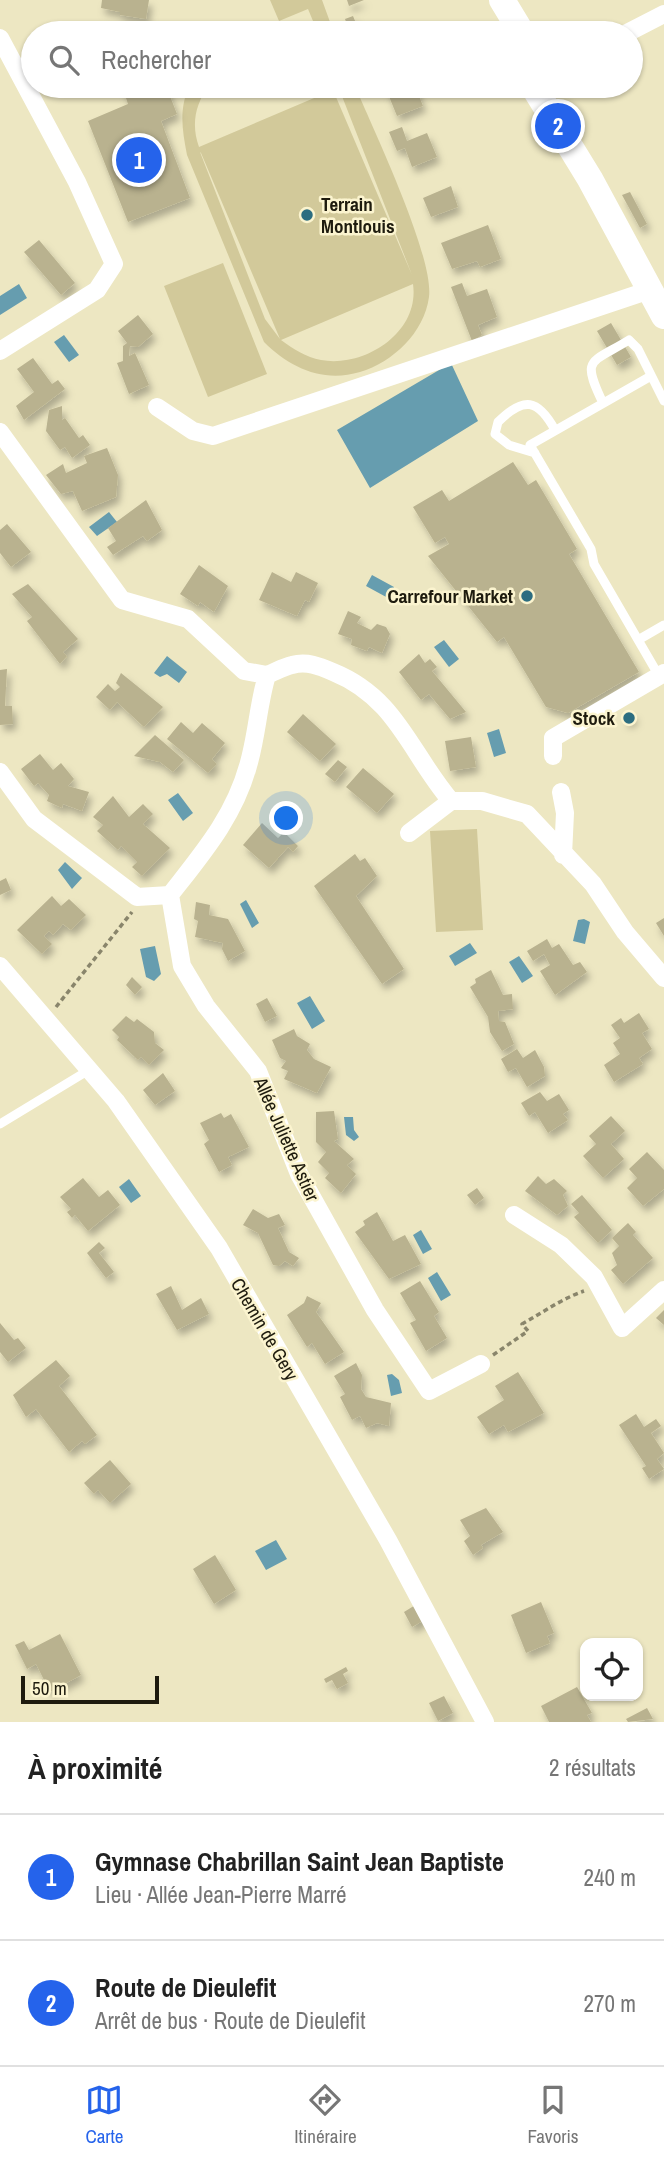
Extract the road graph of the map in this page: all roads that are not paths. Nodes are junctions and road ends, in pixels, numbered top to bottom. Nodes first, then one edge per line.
1 (489, 0) edge
2 (502, 0) edge
3 (664, 14) edge
4 (500, 21) edge
5 (515, 21) edge
6 (643, 25) edge
7 (0, 38) edge
8 (21, 77) edge
9 (32, 98) edge
10 (540, 98) edge
11 (558, 98) edge
12 (590, 179) junction
13 (650, 290) junction
14 (664, 316) edge
15 (0, 351) edge
16 (651, 376) junction
17 (664, 401) edge
18 (603, 403) junction
19 (157, 407) dead end
20 (555, 430) junction
21 (0, 432) edge
22 (535, 453) junction
23 (664, 625) edge
24 (638, 640) junction
25 (661, 675) edge
26 (267, 676) junction
27 (553, 756) dead end
28 (0, 772) edge
29 (561, 792) dead end
30 (450, 801) junction
31 (409, 832) dead end
32 (563, 855) junction
33 (170, 895) junction
34 (0, 965) edge
35 (664, 978) edge
36 (89, 1070) junction
37 (0, 1124) edge
38 (514, 1215) dead end
39 (664, 1290) edge
40 (481, 1364) road end
41 (485, 1722) edge

1 - 4 main road
2 - 5 main road
3 - 6 street
7 - 8 street
9 - 15 street
10 - 12 main road
11 - 12 main road
12 - 13 main road
13 - 14 main road
13 - 19 street
16 - 17 lane
16 - 18 lane
16 - 18 lane
18 - 20 lane
20 - 22 lane
20 - 22 lane
21 - 26 street
22 - 24 lane
23 - 24 lane
24 - 25 lane
25 - 27 street
26 - 30 street
26 - 33 street
28 - 33 street
29 - 32 street
30 - 31 street
30 - 32 street
32 - 35 street
33 - 40 street, Allée Juliette Astier
34 - 36 street, Chemin de Gery
36 - 37 lane
36 - 41 street, Chemin de Gery
38 - 39 street

